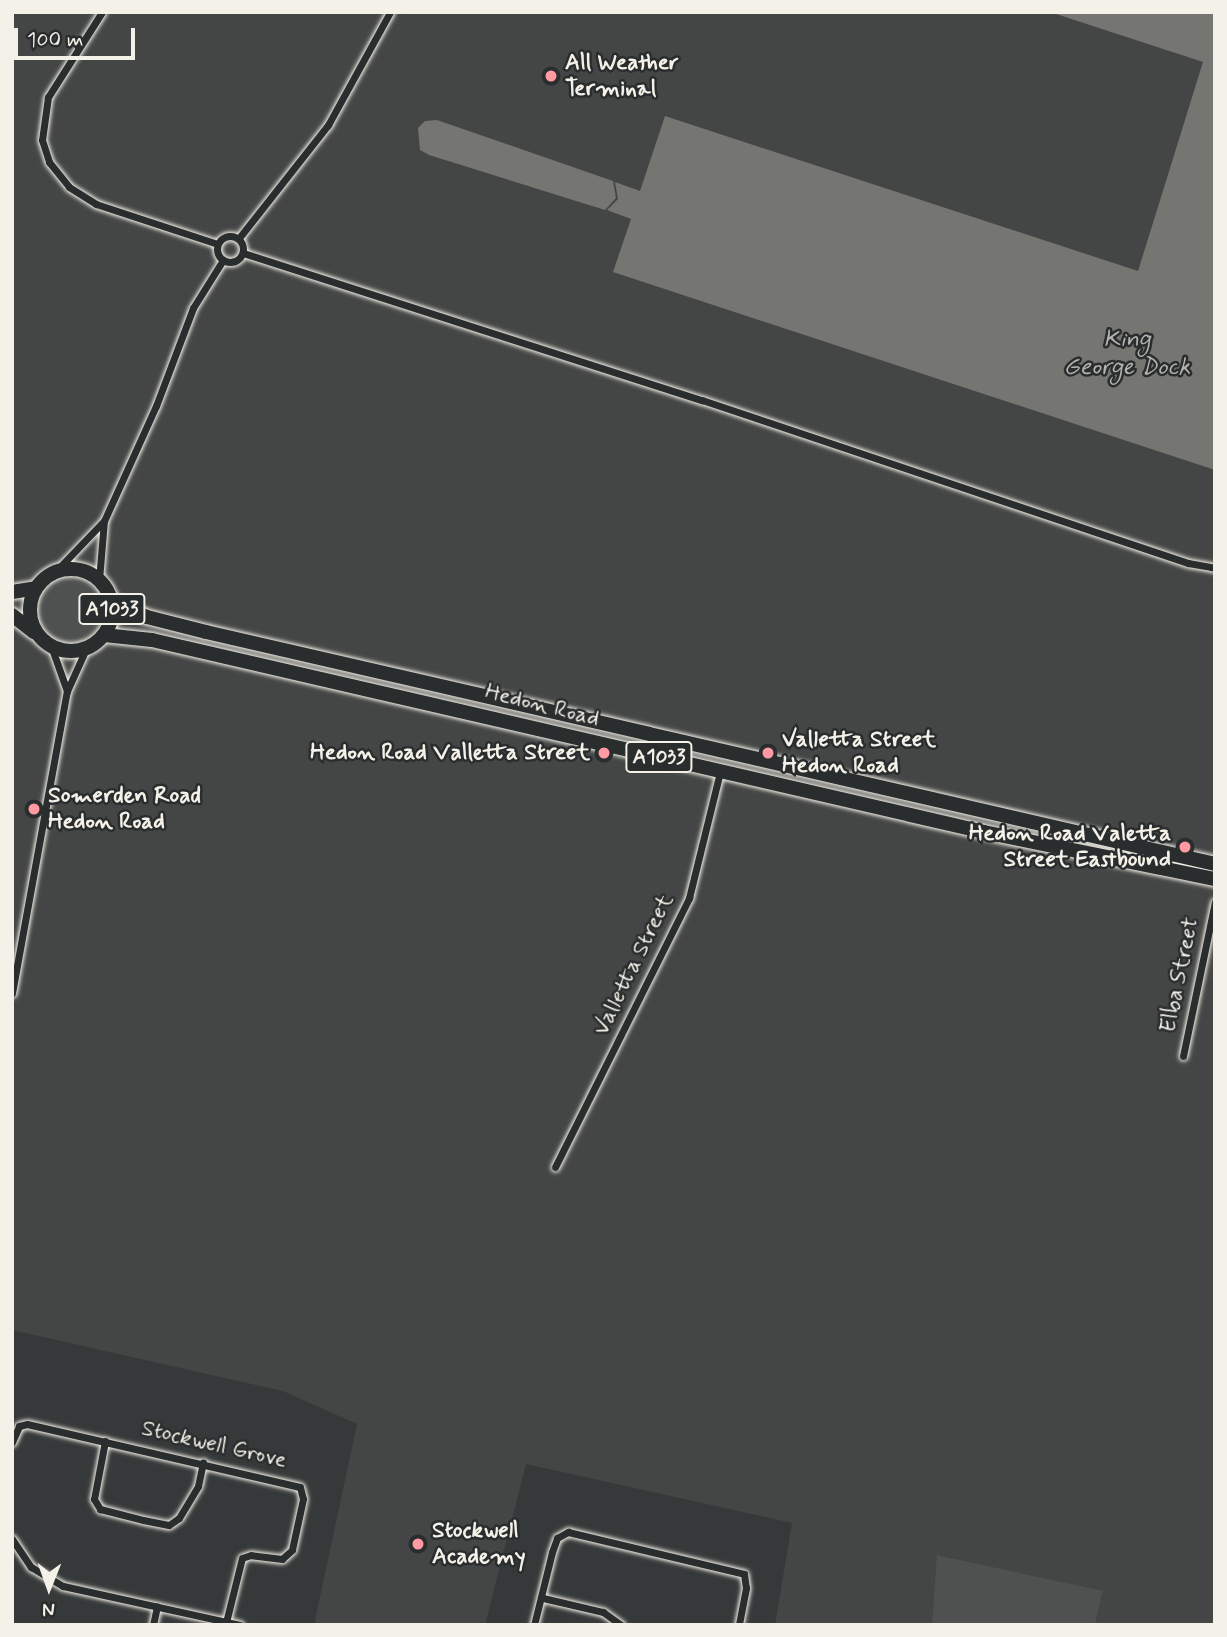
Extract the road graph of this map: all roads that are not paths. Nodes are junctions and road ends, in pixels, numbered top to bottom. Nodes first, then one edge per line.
1 (102, 12) edge
2 (390, 12) edge
3 (239, 238) junction
4 (218, 244) junction
5 (243, 253) junction
6 (223, 260) junction
7 (104, 521) junction
8 (1215, 568) edge
9 (55, 572) junction
10 (99, 580) junction
11 (36, 588) junction
12 (12, 592) edge
13 (111, 601) junction
14 (12, 615) edge
15 (38, 635) junction
16 (104, 635) junction
17 (51, 646) junction
18 (86, 649) junction
19 (67, 691) junction
20 (720, 772) junction
21 (1215, 864) edge
22 (1215, 879) edge
23 (1215, 902) edge
24 (12, 993) edge
25 (1184, 1056) dead end
26 (555, 1167) dead end
27 (105, 1441) junction
28 (12, 1442) edge
29 (204, 1463) junction
30 (12, 1539) edge
31 (542, 1598) junction
32 (157, 1606) junction
33 (226, 1622) junction
34 (153, 1625) edge
35 (240, 1625) edge
36 (534, 1625) edge
37 (621, 1625) edge
38 (738, 1625) edge

1 - 4 street
2 - 3 street
3 - 4 street
3 - 5 street
4 - 6 street
5 - 6 street
5 - 8 street
6 - 7 street
7 - 9 street
7 - 10 street
9 - 10 highway, A1033
9 - 11 highway, A1033
10 - 13 highway, A1033
11 - 12 highway
11 - 15 highway
13 - 16 highway, A1033
13 - 21 highway, Hedon Road / A1033
14 - 15 highway, A1033
15 - 17 highway, A1033
16 - 18 highway, A1033
16 - 20 highway, Hedon Road / A1033
17 - 18 highway, A1033
17 - 19 street
18 - 19 street
19 - 24 street
20 - 22 highway, Hedon Road / A1033
20 - 26 street, Valletta Street
23 - 25 street, Elba Street
27 - 28 street, Stockwell Grove
27 - 29 street, Stockwell Grove
27 - 29 street
29 - 33 street, Stockwell Grove
30 - 32 street
31 - 36 street
31 - 37 street
31 - 38 street
32 - 33 street
32 - 34 street
33 - 35 street

